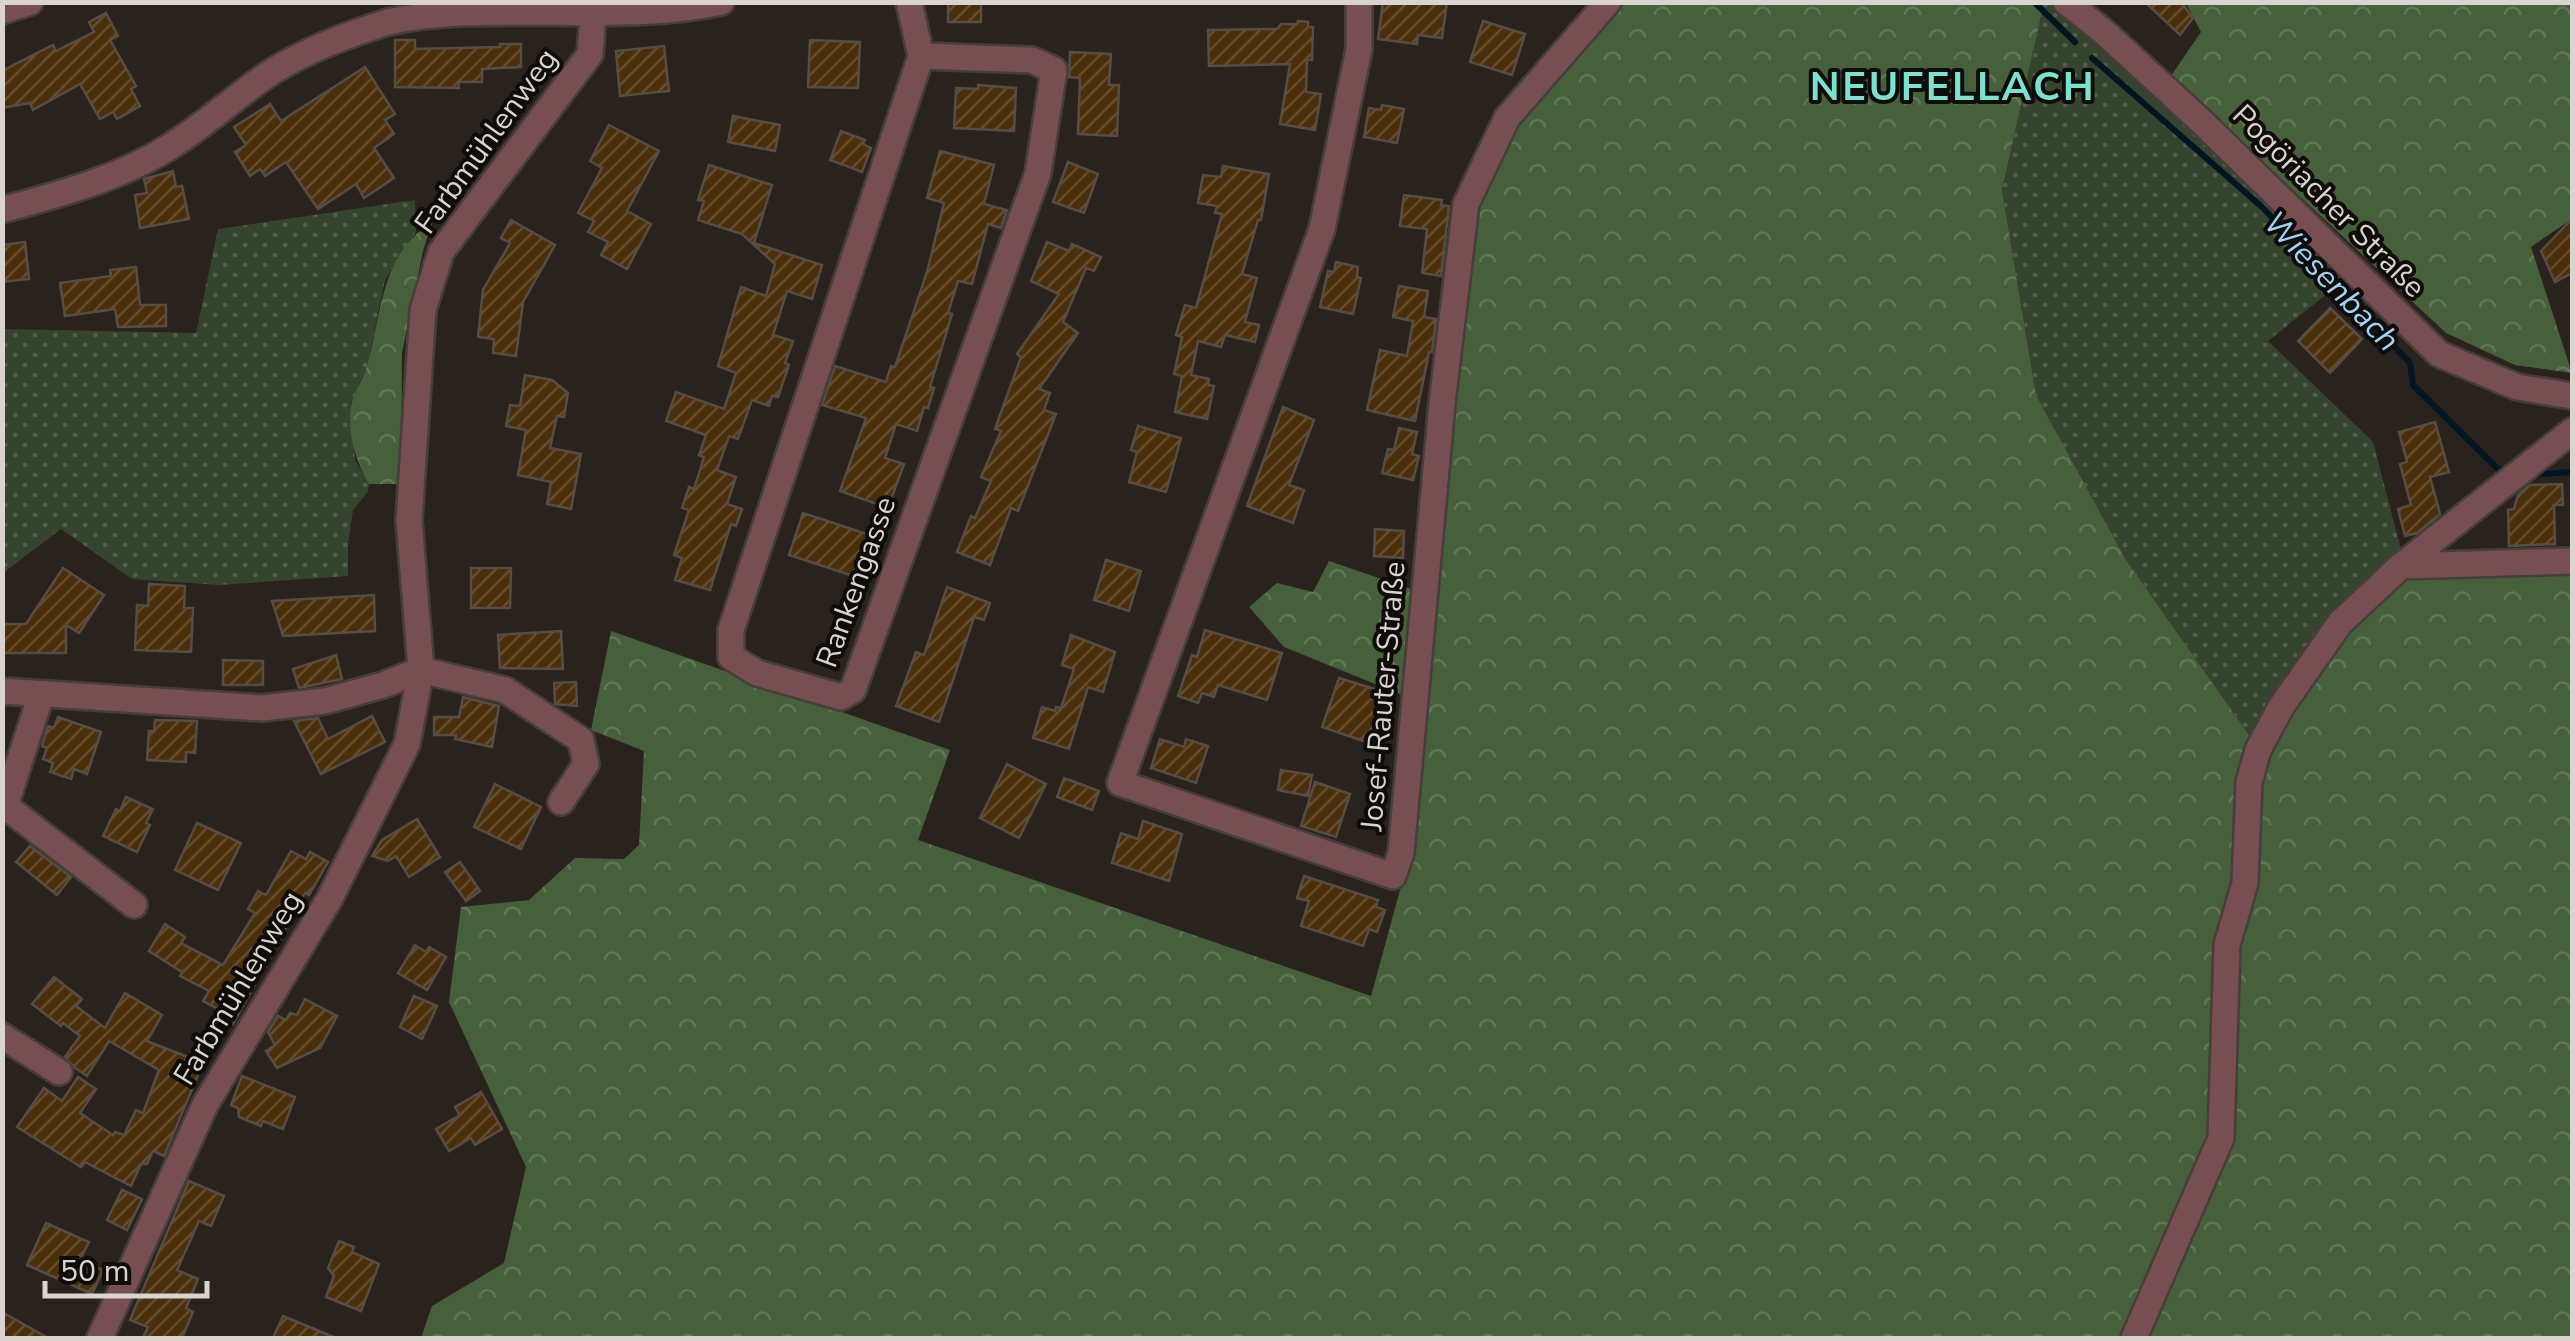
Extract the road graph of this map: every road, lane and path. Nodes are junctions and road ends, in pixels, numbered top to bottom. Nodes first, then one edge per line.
1 (30, 2) edge
2 (720, 2) edge
3 (908, 2) edge
4 (1359, 2) edge
5 (1608, 2) edge
6 (2066, 2) edge
7 (594, 6) edge
8 (394, 11) edge
9 (2, 12) edge
10 (921, 56) junction
11 (2, 210) edge
12 (2572, 396) edge
13 (2572, 431) edge
14 (2572, 561) edge
15 (2400, 566) junction
16 (421, 670) junction
17 (2, 692) edge
18 (41, 695) junction
19 (561, 802) dead end
20 (134, 906) dead end
21 (2, 1036) edge
22 (59, 1072) dead end
23 (101, 1338) edge
24 (2134, 1338) edge

1 - 9 street
2 - 7 street
3 - 10 street
4 - 5 street, Josef-Rauter-Straße
6 - 12 street, Pogöriacher Straße
7 - 8 street
7 - 16 street, Farbmühlenweg
8 - 11 street
10 - 10 street, Rankengasse
13 - 15 street
14 - 15 street
15 - 24 street
16 - 18 street
16 - 19 street
16 - 23 street, Farbmühlenweg
17 - 18 street
18 - 20 street
21 - 22 street

